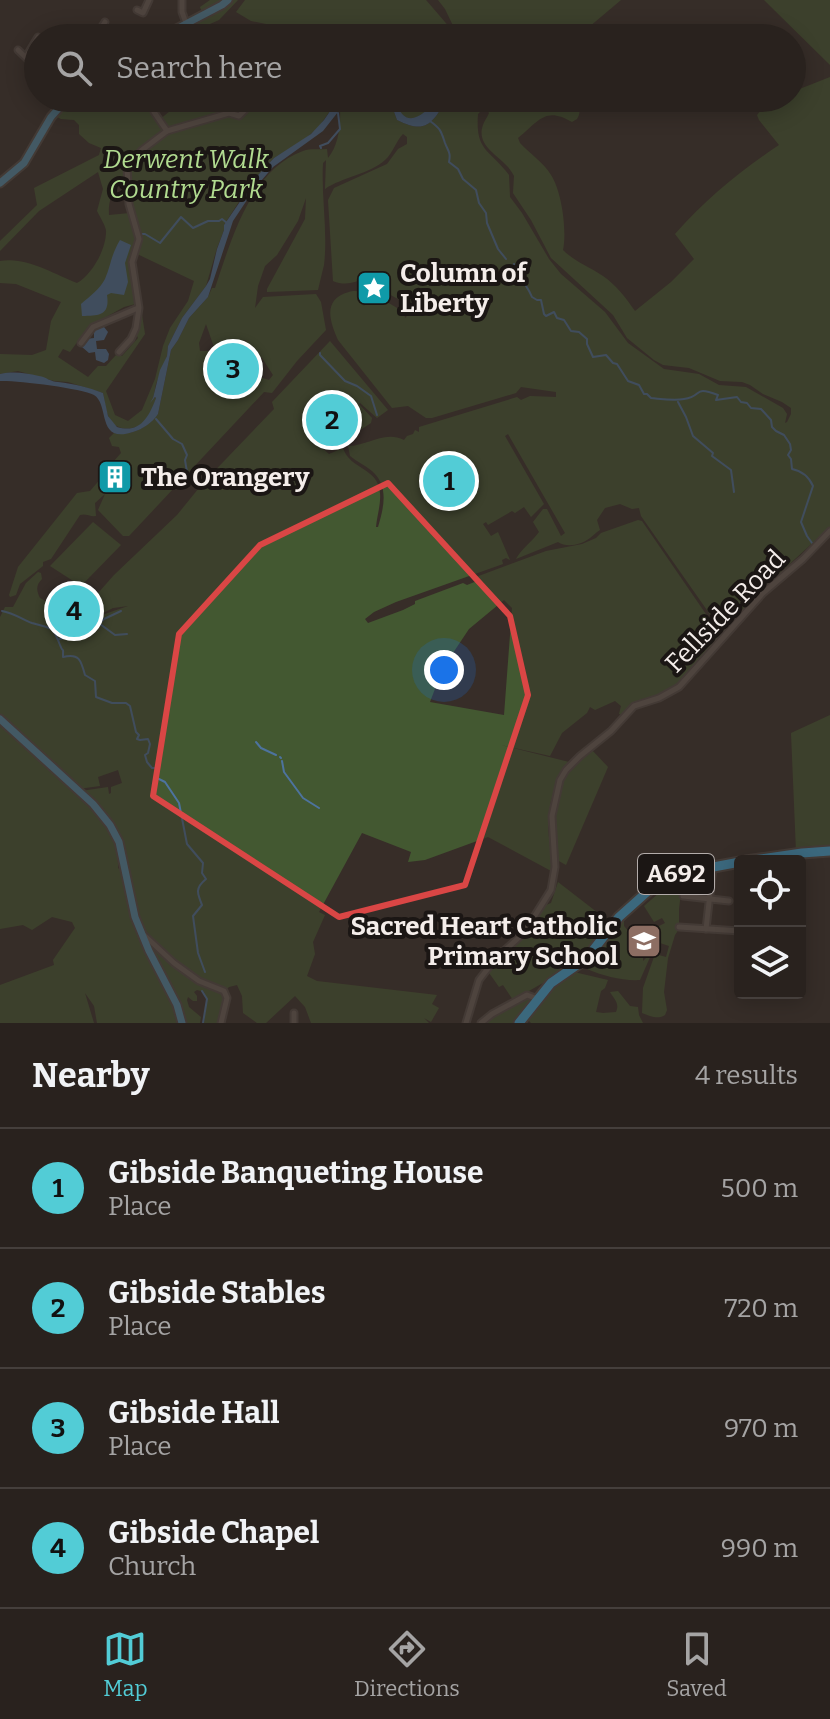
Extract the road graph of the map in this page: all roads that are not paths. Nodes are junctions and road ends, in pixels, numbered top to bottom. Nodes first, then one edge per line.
1 (149, 0) edge
2 (182, 0) edge
3 (228, 0) edge
4 (137, 10) dead end
5 (186, 23) joint
6 (18, 50) dead end
7 (24, 55) edge
8 (55, 112) edge
9 (154, 112) edge
10 (243, 112) edge
11 (166, 130) junction
12 (0, 183) edge
13 (139, 308) junction
14 (81, 343) dead end
15 (119, 352) dead end
16 (830, 531) edge
17 (0, 719) edge
18 (830, 851) edge
19 (787, 855) edge
20 (734, 862) edge
21 (713, 866) junction
22 (683, 896) dead end
23 (709, 899) junction
24 (729, 901) dead end
25 (679, 927) dead end
26 (140, 929) junction
27 (706, 929) junction
28 (734, 931) edge
29 (538, 999) junction
30 (295, 1012) dead end
31 (182, 1023) edge
32 (221, 1023) edge
33 (294, 1023) edge
34 (466, 1023) edge
35 (481, 1023) edge
36 (519, 1023) edge

1 - 4 street
2 - 5 street
3 - 5 main road
6 - 7 street
8 - 12 main road
9 - 11 street
10 - 11 street
11 - 13 street
13 - 14 street
13 - 15 street
16 - 34 street, Fellside Road
17 - 26 main road
18 - 19 highway, A692
20 - 21 highway, A692
21 - 23 street
21 - 29 highway, A692
22 - 23 street
23 - 24 street
23 - 27 street
25 - 27 street
26 - 31 main road
26 - 32 street
27 - 28 street
29 - 35 street
29 - 36 highway, A692
30 - 33 street

